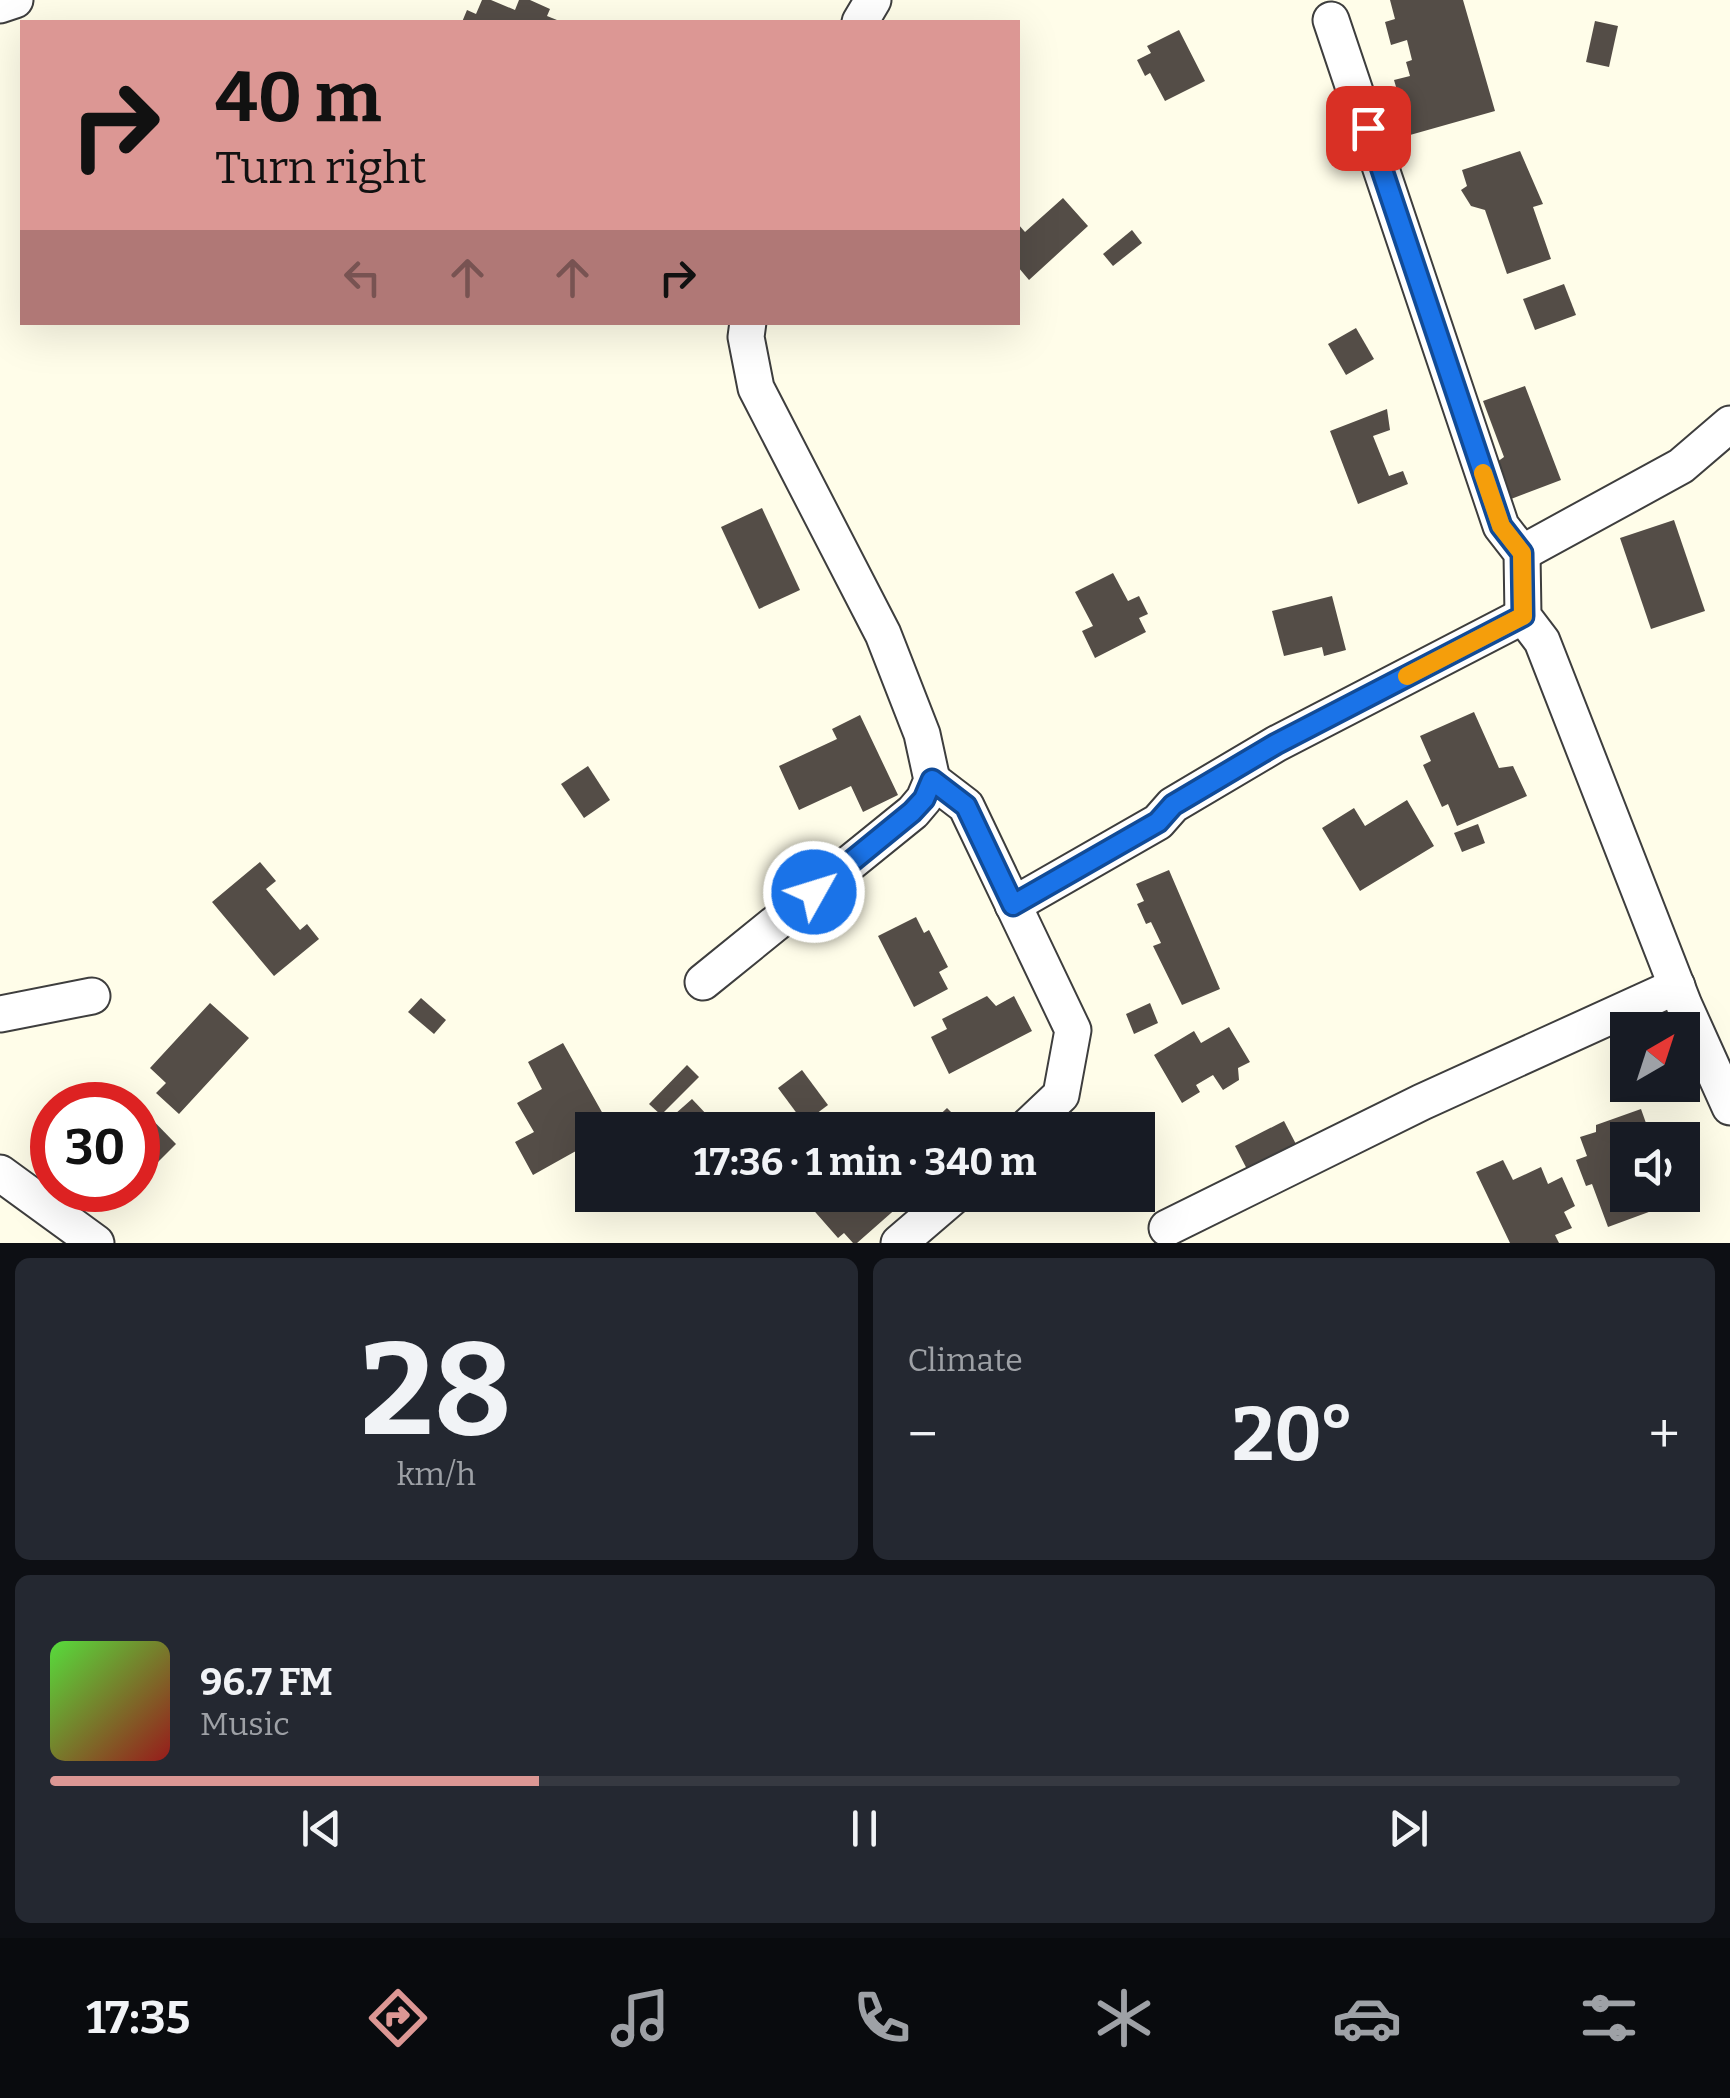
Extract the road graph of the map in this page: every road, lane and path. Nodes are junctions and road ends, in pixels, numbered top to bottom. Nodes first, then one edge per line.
1 (15, 0) edge
2 (0, 5) edge
3 (1331, 20) dead end
4 (748, 325) edge
5 (1730, 424) edge
6 (1522, 553) junction
7 (1523, 616) junction
8 (932, 780) junction
9 (1013, 905) junction
10 (704, 982) dead end
11 (1677, 986) junction
12 (92, 996) dead end
13 (0, 1014) edge
14 (1730, 1108) edge
15 (1043, 1112) edge
16 (0, 1173) edge
17 (935, 1212) edge
18 (1167, 1228) dead end
19 (96, 1243) edge
20 (898, 1243) edge

1 - 2 street
3 - 6 street
4 - 8 street
5 - 6 street
6 - 7 street
7 - 9 street
7 - 11 street
8 - 9 street
8 - 10 street
9 - 15 street
11 - 14 street
11 - 18 street
12 - 13 street
16 - 19 street
17 - 20 street

